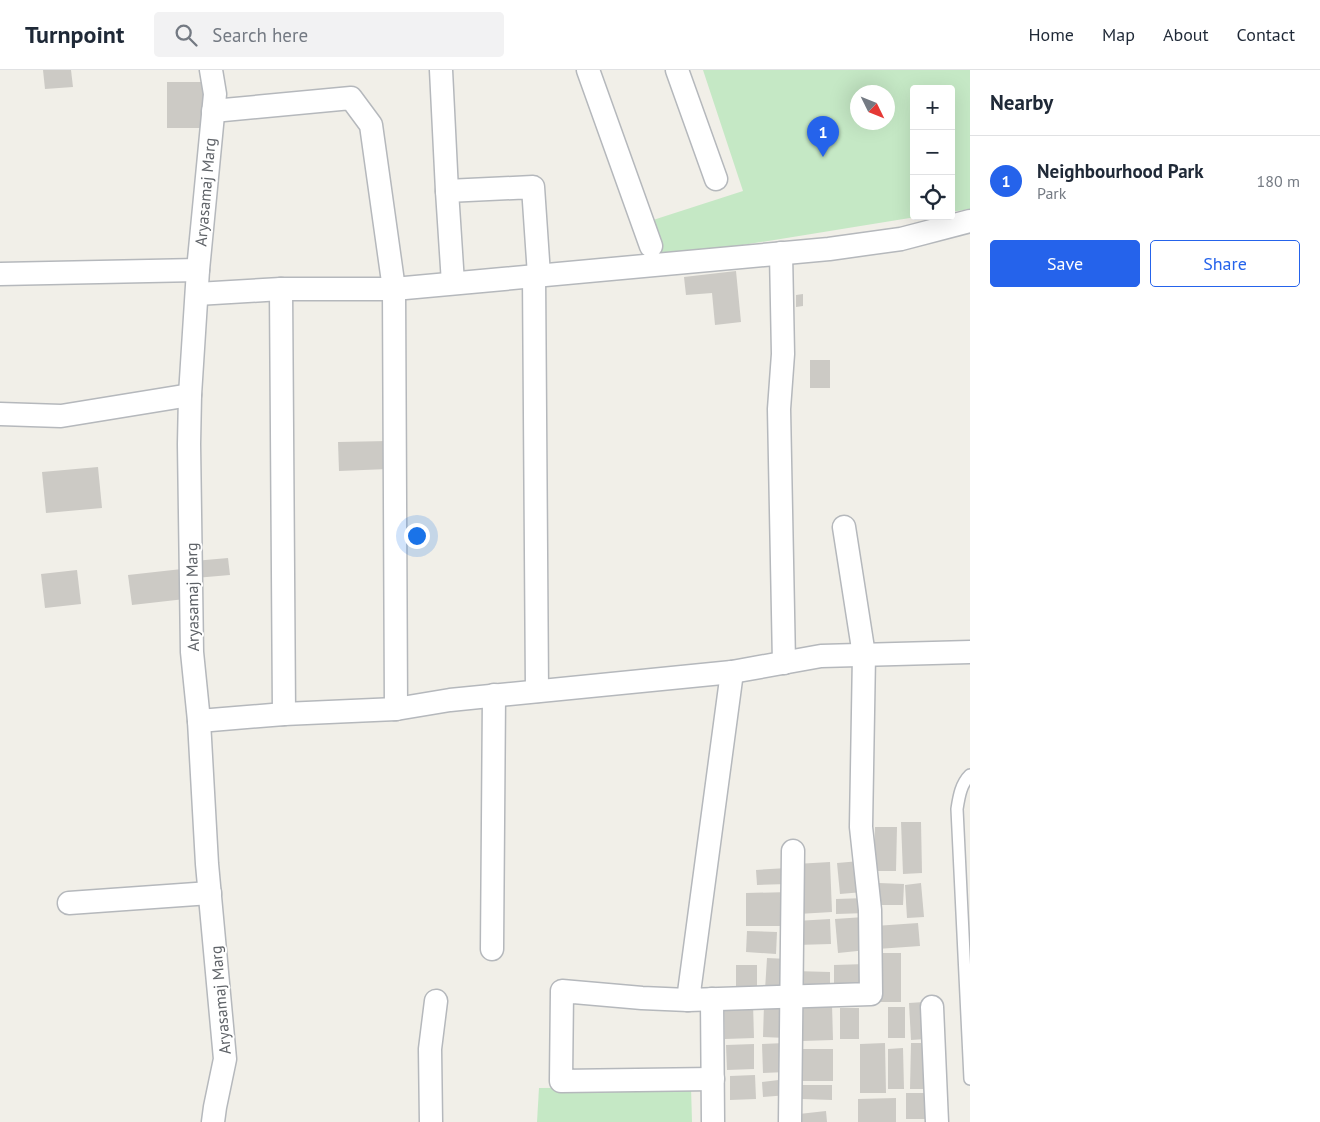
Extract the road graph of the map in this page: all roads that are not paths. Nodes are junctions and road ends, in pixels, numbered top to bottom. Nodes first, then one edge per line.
1 (211, 70) edge
2 (441, 70) edge
3 (588, 70) edge
4 (677, 70) edge
5 (213, 111) junction
6 (716, 179) dead end
7 (447, 191) junction
8 (970, 221) edge
9 (651, 246) dead end
10 (781, 253) junction
11 (198, 270) junction
12 (0, 274) edge
13 (537, 275) junction
14 (454, 283) junction
15 (281, 289) junction
16 (394, 289) junction
17 (197, 294) junction
18 (190, 395) junction
19 (0, 414) edge
20 (844, 526) dead end
21 (970, 652) edge
22 (864, 655) junction
23 (784, 663) junction
24 (732, 672) junction
25 (537, 691) junction
26 (494, 695) junction
27 (396, 709) junction
28 (284, 714) junction
29 (199, 721) junction
30 (970, 775) edge
31 (793, 851) dead end
32 (210, 893) junction
33 (69, 902) dead end
34 (492, 949) dead end
35 (791, 997) junction
36 (712, 999) junction
37 (688, 1000) junction
38 (436, 1001) dead end
39 (932, 1007) dead end
40 (713, 1079) junction
41 (970, 1079) edge
42 (213, 1122) edge
43 (431, 1122) edge
44 (713, 1122) edge
45 (790, 1122) edge
46 (938, 1122) edge

1 - 5 street, Aryasamaj Marg
2 - 7 street
3 - 9 street
4 - 6 street
5 - 11 street, Aryasamaj Marg
5 - 16 street
7 - 13 street
7 - 14 street
8 - 10 street
10 - 13 street
10 - 23 street
11 - 12 street
11 - 17 street, Aryasamaj Marg
13 - 14 street
13 - 25 street
14 - 16 street
15 - 16 street
15 - 17 street
15 - 28 street
16 - 27 street
17 - 18 street, Aryasamaj Marg
18 - 19 street
18 - 29 street, Aryasamaj Marg
20 - 22 street
21 - 22 street
22 - 23 street
22 - 35 street
23 - 24 street
24 - 25 street
24 - 37 street
25 - 26 street
26 - 27 street
26 - 34 street
27 - 28 street
28 - 29 street
29 - 32 street, Aryasamaj Marg
30 - 41 lane
31 - 35 street
32 - 33 street
32 - 42 street, Aryasamaj Marg
35 - 36 street
35 - 45 street
36 - 37 street
36 - 40 street
37 - 40 street
38 - 43 street
39 - 46 street
40 - 44 street

